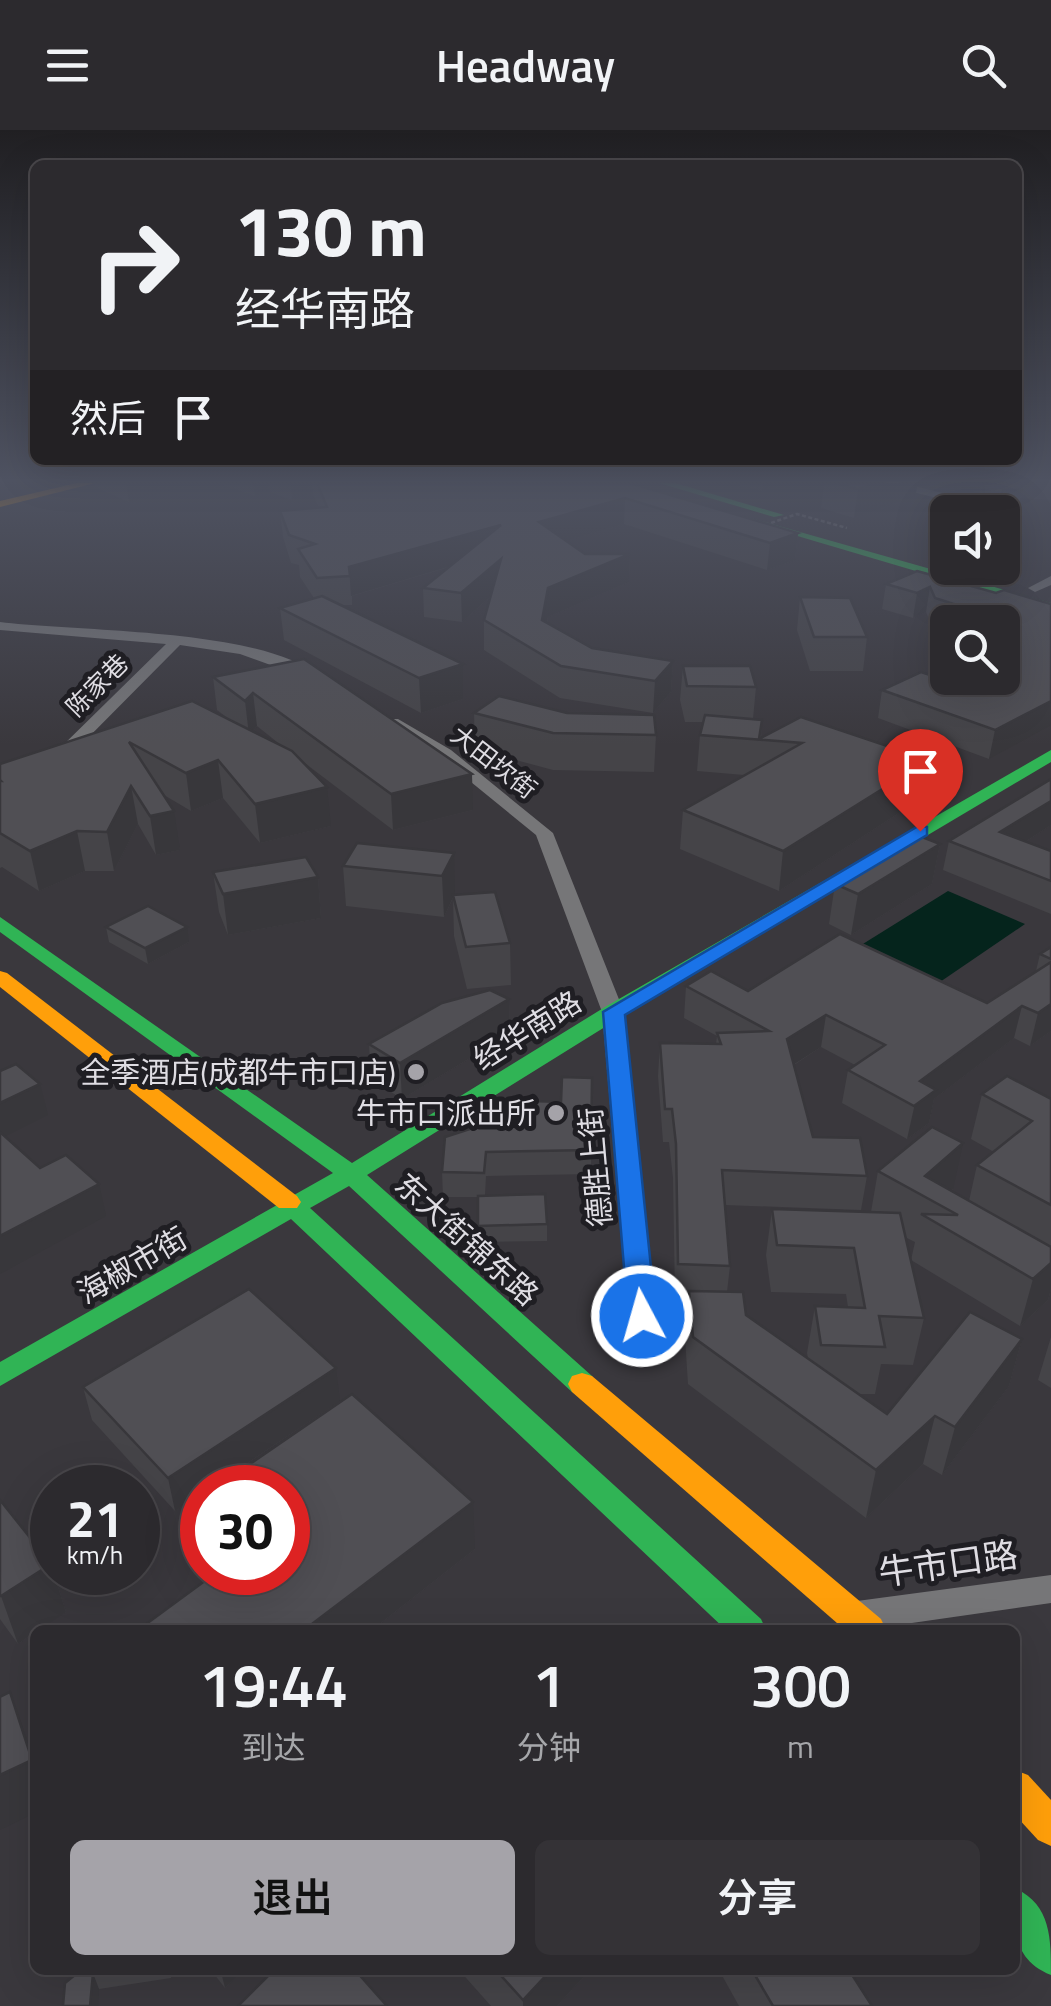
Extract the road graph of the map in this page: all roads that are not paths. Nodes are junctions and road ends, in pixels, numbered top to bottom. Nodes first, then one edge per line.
1 (935, 571) edge
2 (1020, 581) edge
3 (1046, 587) edge
4 (1051, 607) edge
5 (0, 626) edge
6 (175, 643) junction
7 (325, 684) edge
8 (376, 713) edge
9 (1051, 754) edge
10 (40, 770) edge
11 (0, 924) edge
12 (0, 977) edge
13 (614, 1012) junction
14 (350, 1174) junction
15 (293, 1206) junction
16 (642, 1316) dead end
17 (0, 1376) edge
18 (1051, 1589) edge
19 (863, 1623) edge
20 (744, 1625) edge
21 (1020, 1793) edge
22 (1051, 1827) edge
23 (1020, 1914) edge
24 (1051, 1954) edge

1 - 4 main road
2 - 3 main road
5 - 6 street
6 - 7 street
6 - 10 street, 陈家巷
8 - 13 street, 大田坎街
9 - 13 main road, 经华南路
11 - 14 main road, 东大街锦东路
12 - 15 main road
13 - 14 main road, 经华南路
13 - 16 street, 德胜上街
14 - 15 main road, 经华南路
14 - 19 main road, 东大街锦东路
15 - 17 main road, 海椒市街
15 - 20 main road
18 - 19 street, 牛市口路
21 - 22 main road
23 - 24 main road

